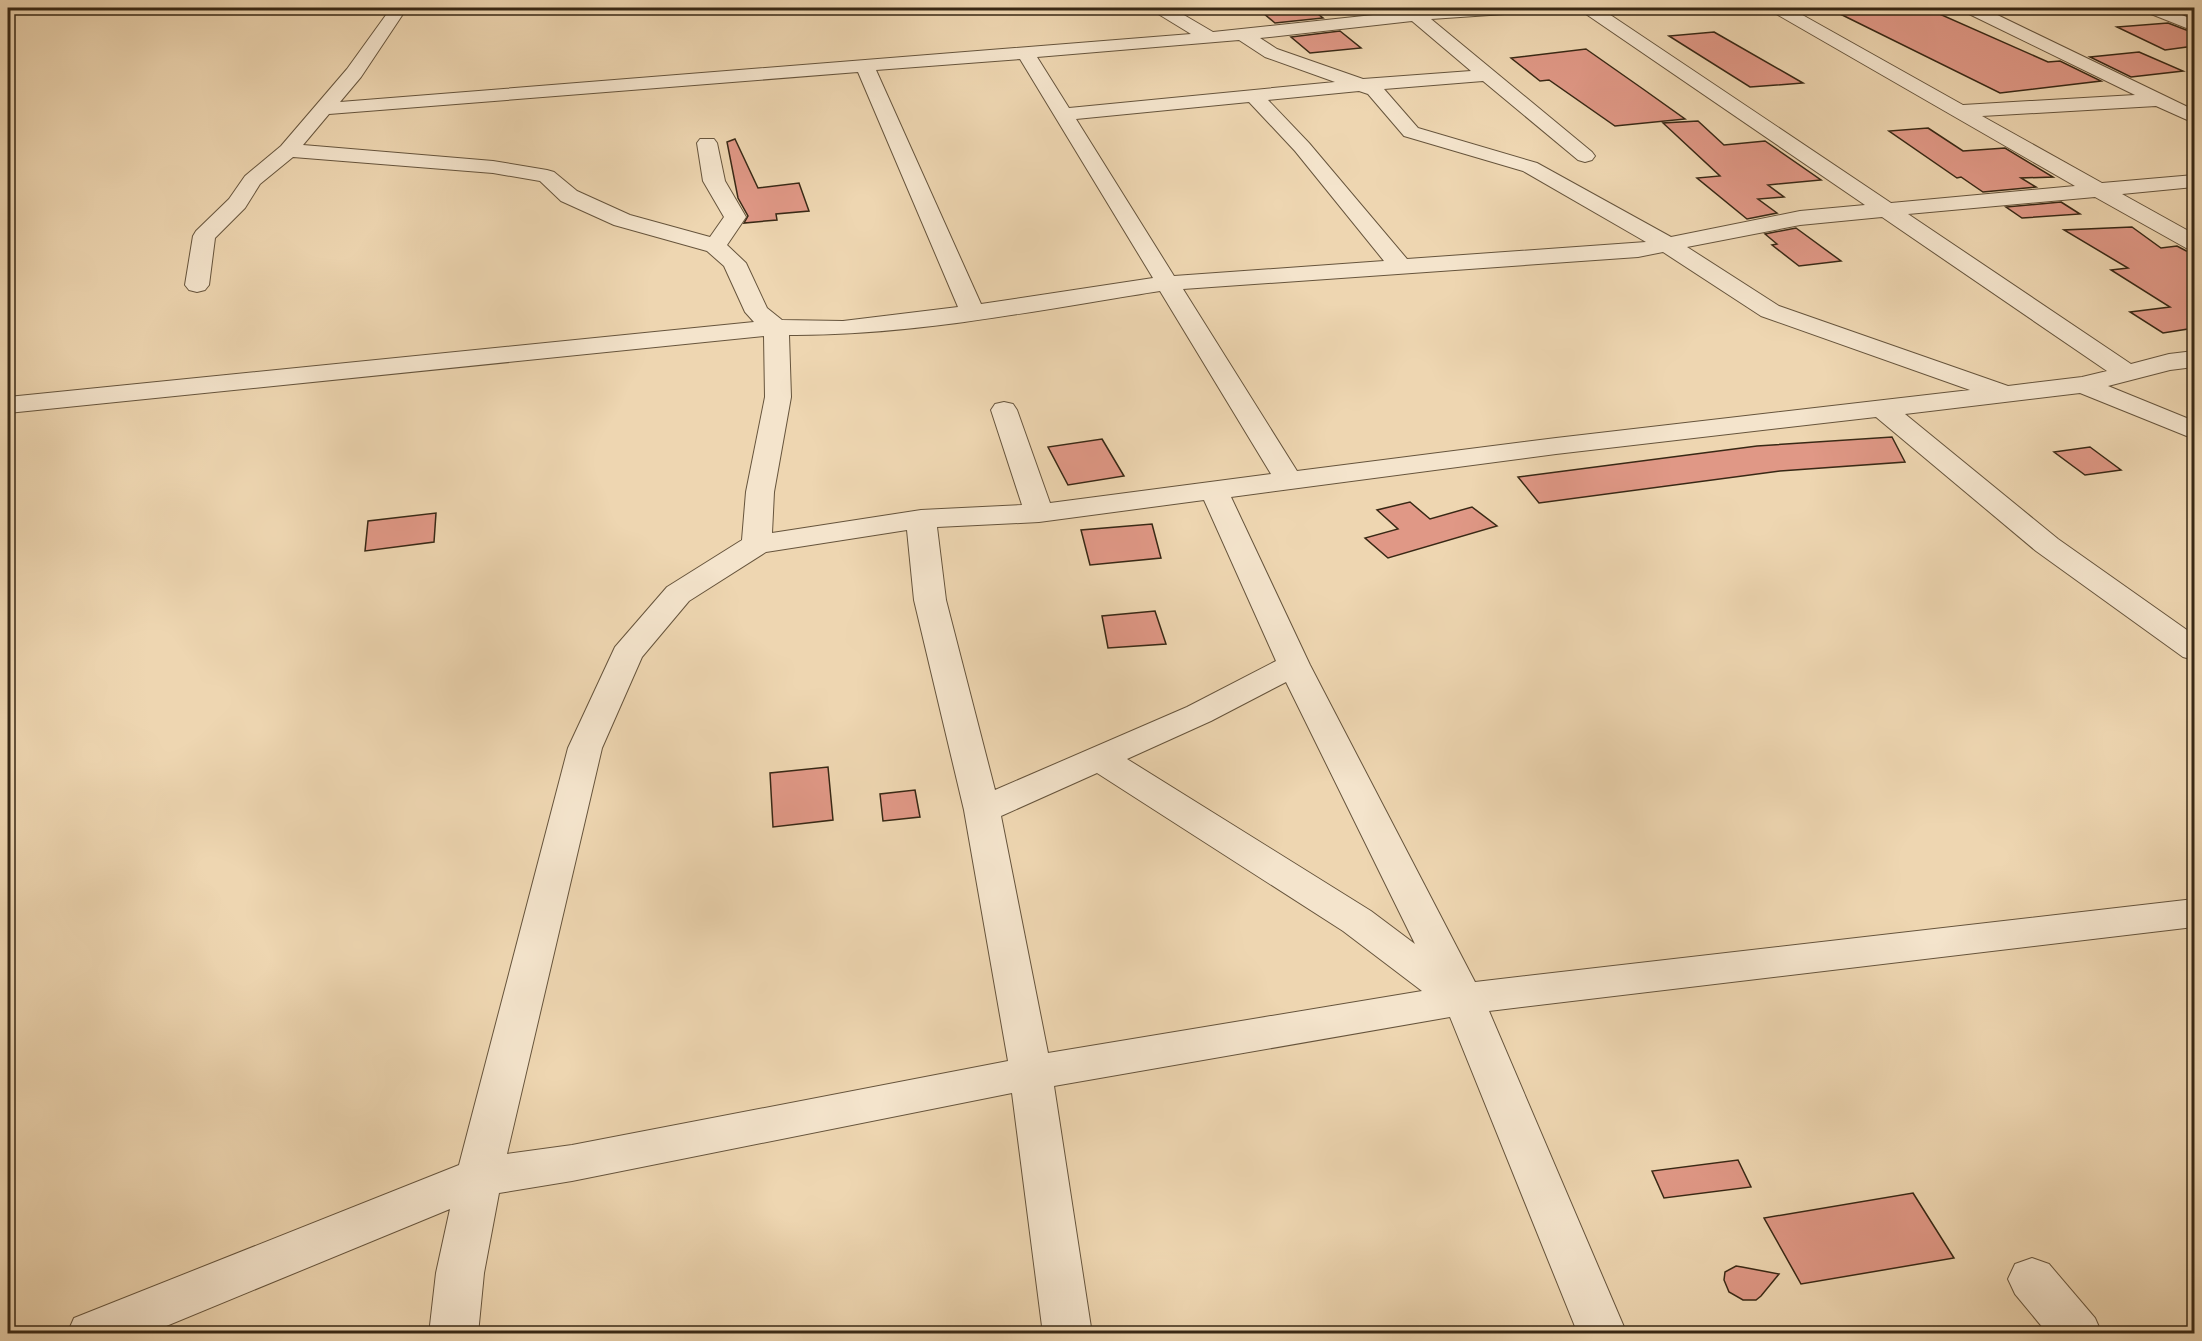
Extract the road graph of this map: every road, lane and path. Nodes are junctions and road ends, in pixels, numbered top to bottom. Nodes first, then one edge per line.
1 (399, 8) edge
2 (1161, 8) edge
3 (1519, 8) edge
4 (1589, 8) edge
5 (1779, 8) edge
6 (1971, 8) edge
7 (2152, 8) edge
8 (1412, 11) edge
9 (2194, 26) edge
10 (1242, 34) junction
11 (1210, 38) junction
12 (1024, 52) junction
13 (864, 65) junction
14 (1486, 75) junction
15 (1361, 85) junction
16 (1253, 95) junction
17 (2158, 100) junction
18 (323, 109) junction
19 (1959, 111) junction
20 (1063, 114) junction
21 (2194, 117) edge
22 (707, 143) dead end
23 (288, 150) junction
24 (1585, 156) dead end
25 (2194, 181) edge
26 (2100, 191) junction
27 (1884, 210) junction
28 (2194, 243) edge
29 (1666, 244) junction
30 (716, 246) junction
31 (1400, 266) junction
32 (1169, 283) junction
33 (197, 285) dead end
34 (973, 313) junction
35 (776, 327) junction
36 (2194, 359) edge
37 (2127, 373) junction
38 (2083, 385) junction
39 (2008, 394) junction
40 (8, 405) edge
41 (1883, 409) junction
42 (1004, 410) dead end
43 (2194, 431) edge
44 (1289, 481) junction
45 (1214, 490) junction
46 (1039, 513) junction
47 (921, 519) junction
48 (757, 544) junction
49 (2194, 650) edge
50 (1294, 664) junction
51 (1099, 758) junction
52 (982, 810) junction
53 (2194, 913) edge
54 (1462, 999) junction
55 (1031, 1073) junction
56 (479, 1177) junction
57 (2032, 1279) dead end
58 (91, 1334) edge
59 (453, 1334) edge
60 (1068, 1334) edge
61 (1603, 1334) edge
62 (2078, 1334) edge

1 - 18 street
2 - 11 street
3 - 8 street
4 - 27 street
5 - 19 street
6 - 17 street
7 - 9 street
8 - 10 street
8 - 14 street
10 - 11 street
10 - 15 street
11 - 12 street
12 - 13 street
12 - 20 street
13 - 18 street
13 - 34 street
14 - 15 street
14 - 24 street
15 - 16 street
15 - 29 street
16 - 20 street
16 - 31 street
17 - 19 street
17 - 21 street
18 - 23 street
19 - 26 street
20 - 32 street
22 - 30 street
23 - 30 street
23 - 33 street
25 - 26 street
26 - 27 street
26 - 28 street
27 - 29 street
27 - 37 street
29 - 31 street
29 - 39 street
30 - 35 street
31 - 32 street
32 - 34 street
32 - 44 street
34 - 35 street
35 - 40 street
35 - 48 street
36 - 37 street
37 - 38 street
38 - 39 street
38 - 43 street
39 - 41 street
41 - 44 street
41 - 49 street
42 - 46 street
44 - 45 street
45 - 46 street
45 - 50 street
46 - 47 street
47 - 48 street
47 - 52 street
48 - 56 street
50 - 51 street
50 - 54 street
51 - 52 street
51 - 54 street
52 - 55 street
53 - 54 street
54 - 55 street
54 - 61 street
55 - 56 street
55 - 60 street
56 - 58 street
56 - 59 street
57 - 62 street

